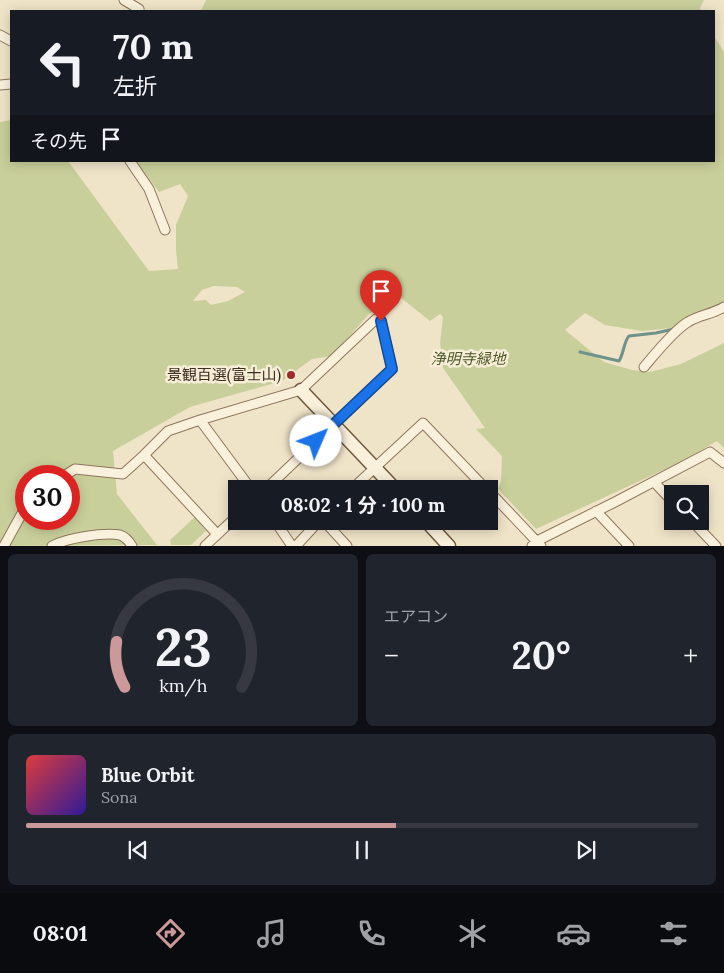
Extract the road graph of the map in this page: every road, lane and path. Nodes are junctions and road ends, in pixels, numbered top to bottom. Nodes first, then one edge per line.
1 (124, 0) edge
2 (140, 10) edge
3 (131, 162) edge
4 (165, 230) dead end
5 (724, 307) edge
6 (644, 367) dead end
7 (301, 390) junction
8 (200, 420) junction
9 (334, 424) junction
10 (144, 455) junction
11 (724, 463) edge
12 (375, 467) junction
13 (80, 470) edge
14 (244, 480) edge
15 (275, 480) edge
16 (361, 480) edge
17 (387, 480) edge
18 (478, 480) edge
19 (654, 482) junction
20 (664, 493) edge
21 (498, 501) edge
22 (596, 512) junction
23 (228, 524) edge
24 (15, 526) edge
25 (280, 530) edge
26 (311, 530) edge
27 (332, 530) edge
28 (434, 530) edge
29 (701, 530) edge
30 (217, 534) junction
31 (536, 544) edge
32 (4, 546) edge
33 (52, 546) edge
34 (132, 546) edge
35 (205, 546) edge
36 (292, 546) edge
37 (296, 546) edge
38 (347, 546) edge
39 (449, 546) edge
40 (629, 546) edge
41 (716, 546) edge

1 - 2 street
3 - 4 street
5 - 6 street
7 - 8 street
7 - 9 street
7 - 9 street
8 - 10 street
8 - 14 street
9 - 12 street
9 - 15 street
10 - 13 street
10 - 30 street
11 - 19 street
12 - 16 street
12 - 17 street
12 - 18 street
19 - 20 street
19 - 22 street
21 - 31 street
22 - 31 street
22 - 40 street
23 - 30 street
24 - 32 street
25 - 36 street
26 - 37 street
27 - 38 street
28 - 39 street
29 - 41 street
30 - 35 street
33 - 34 street

